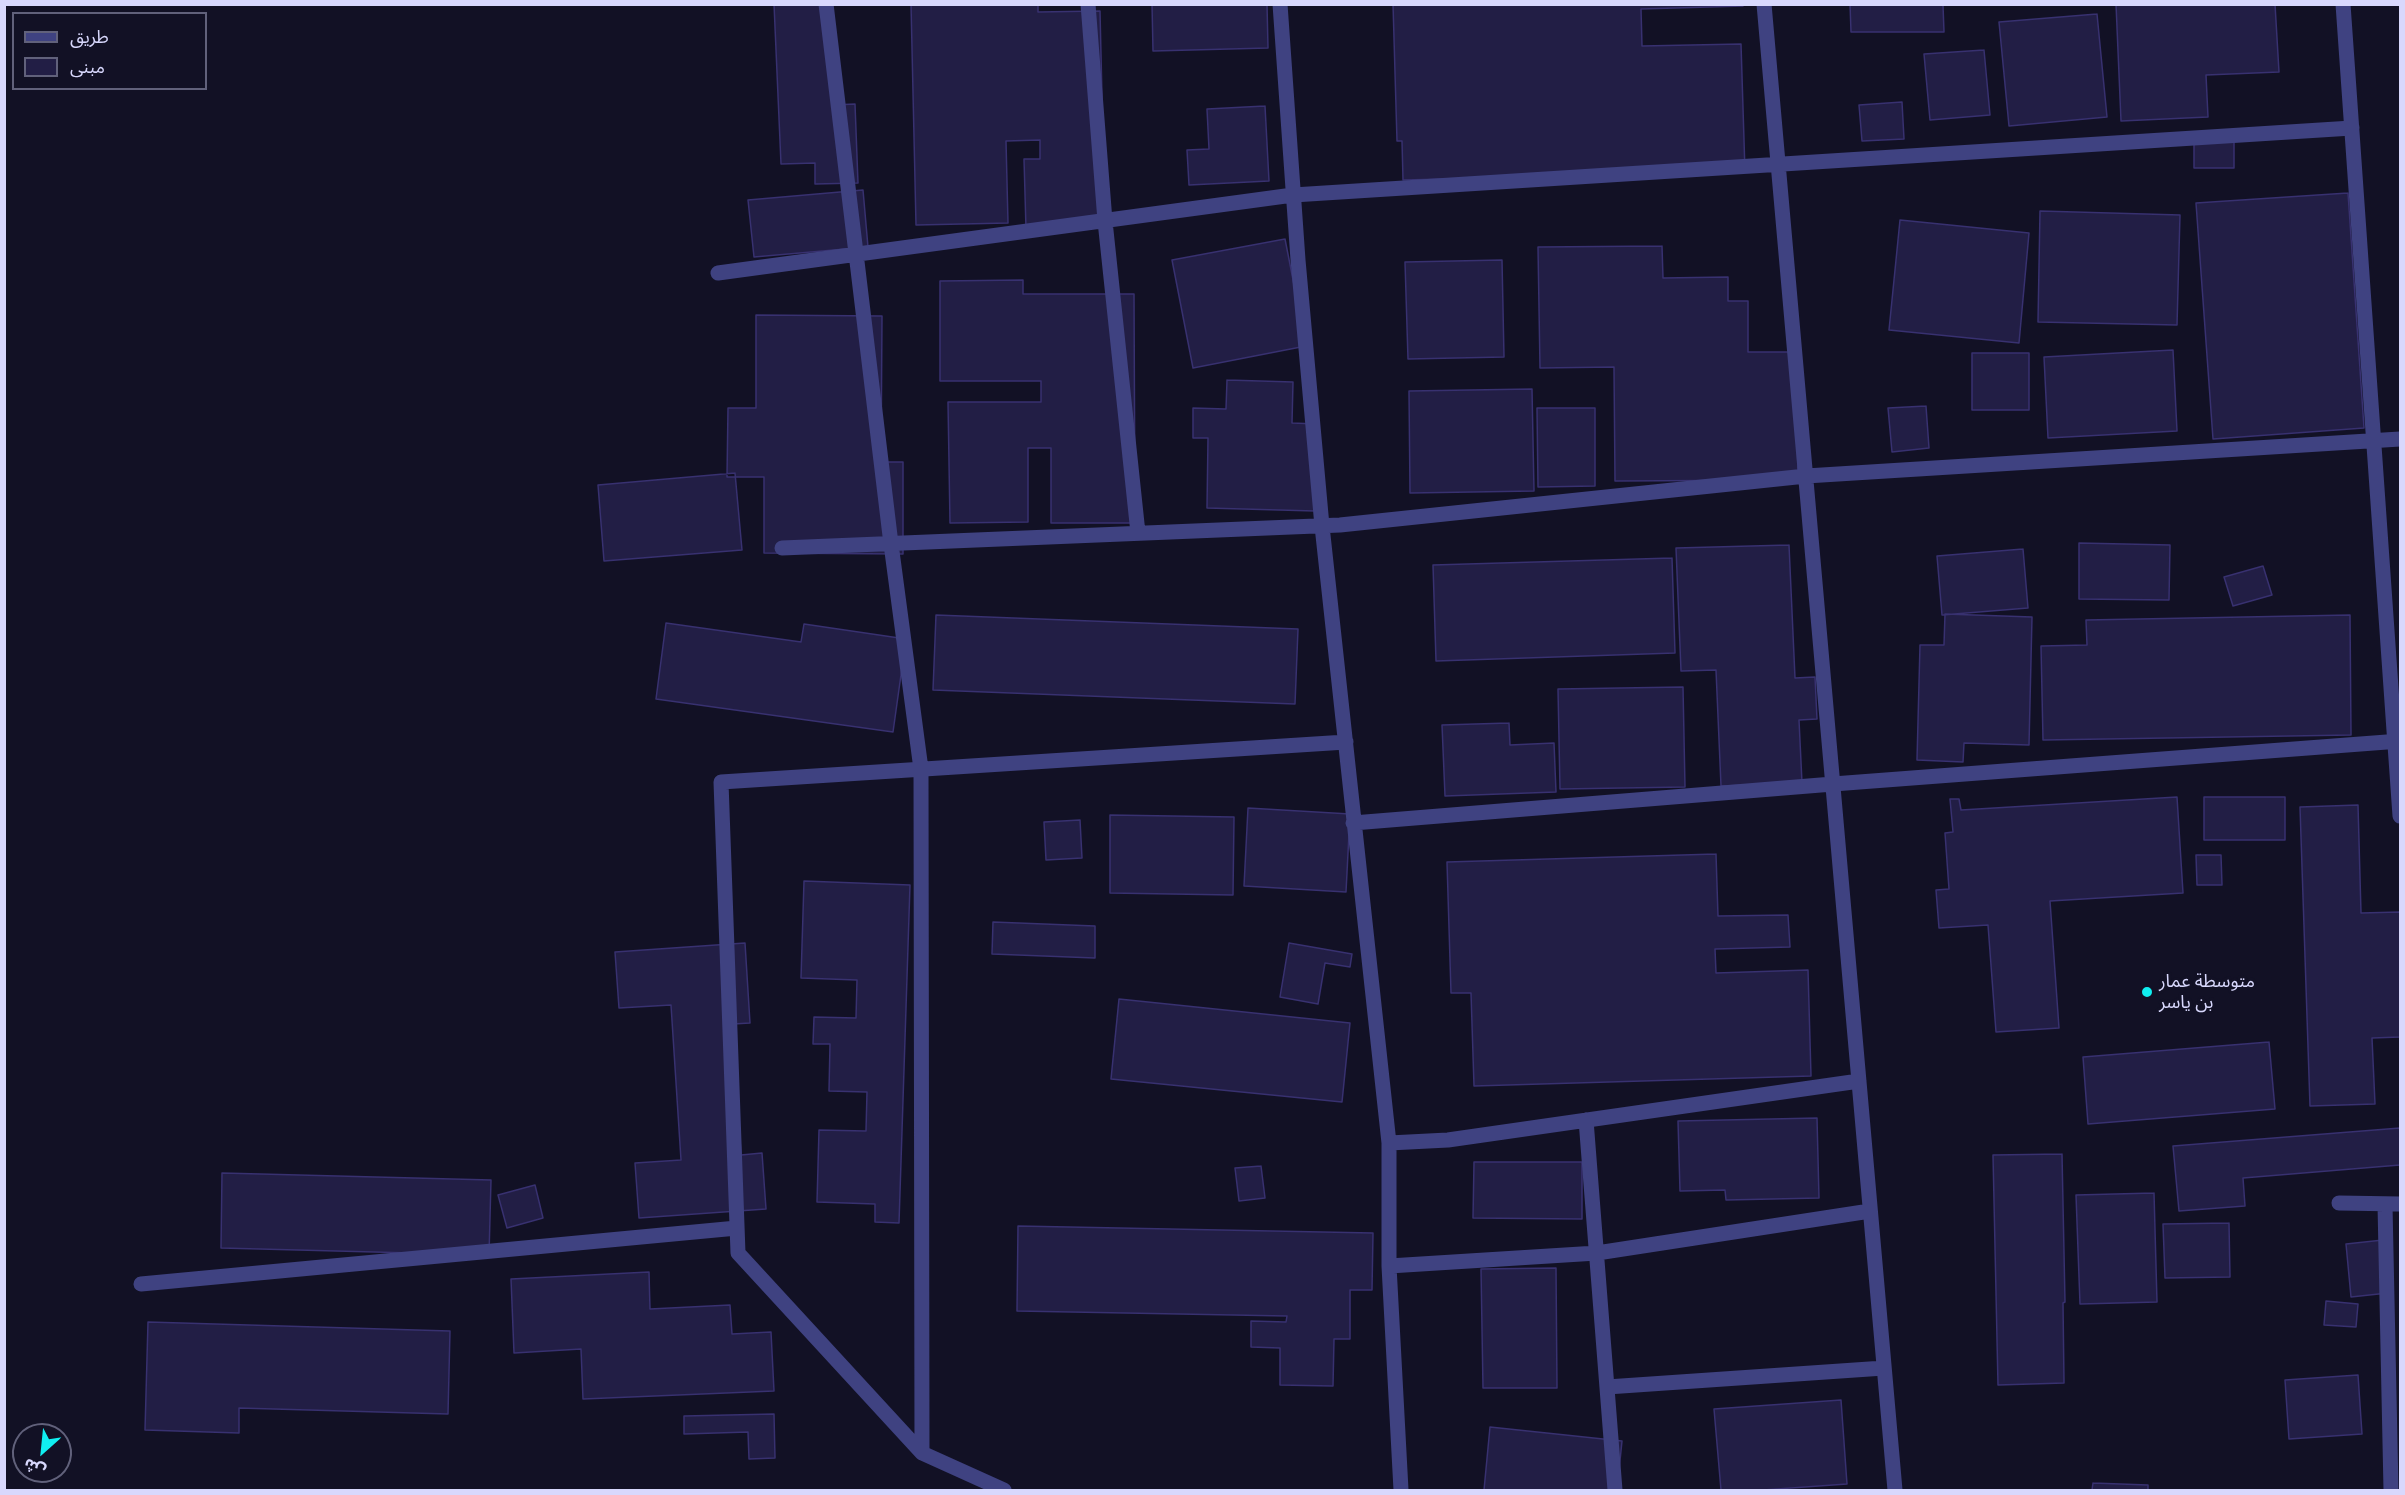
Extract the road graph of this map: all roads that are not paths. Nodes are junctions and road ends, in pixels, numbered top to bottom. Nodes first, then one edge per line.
1 (825, 4) edge
2 (1088, 4) edge
3 (1280, 4) edge
4 (1764, 4) edge
5 (2343, 4) edge
6 (2352, 128) junction
7 (1778, 164) junction
8 (1293, 195) junction
9 (1105, 221) junction
10 (856, 255) junction
11 (718, 273) dead end
12 (2400, 439) edge
13 (2374, 441) junction
14 (1806, 476) junction
15 (1322, 526) junction
16 (1138, 533) junction
17 (891, 544) junction
18 (782, 548) dead end
19 (2398, 741) edge
20 (1346, 742) junction
21 (921, 769) junction
22 (1833, 784) junction
23 (2400, 816) edge
24 (1353, 824) junction
25 (1859, 1081) junction
26 (1587, 1120) junction
27 (1389, 1143) junction
28 (2339, 1203) dead end
29 (2393, 1205) edge
30 (1870, 1211) junction
31 (737, 1228) junction
32 (1597, 1252) junction
33 (1389, 1266) junction
34 (141, 1284) dead end
35 (1884, 1368) junction
36 (1607, 1388) junction
37 (922, 1453) junction
38 (1005, 1491) edge
39 (1401, 1491) edge
40 (1615, 1491) edge
41 (1895, 1491) edge
42 (2391, 1491) edge

1 - 10 street
2 - 9 street
3 - 8 street
4 - 7 street
5 - 6 street
6 - 7 street
6 - 13 street
7 - 8 street
7 - 14 street
8 - 9 street
8 - 15 street
9 - 10 street
9 - 16 street
10 - 11 street
10 - 17 street
12 - 13 street
13 - 14 street
13 - 19 street
14 - 15 street
14 - 22 street
15 - 16 street
15 - 20 street
16 - 17 street
17 - 18 street
17 - 21 street
19 - 22 street
19 - 23 street
20 - 21 street
20 - 24 street
21 - 31 street
21 - 37 street
22 - 24 street
22 - 25 street
24 - 27 street
25 - 26 street
25 - 30 street
26 - 27 street
26 - 32 street
27 - 33 street
28 - 29 street
29 - 42 street
30 - 32 street
30 - 35 street
31 - 34 street
31 - 37 street
32 - 33 street
32 - 36 street
33 - 39 street
35 - 36 street
35 - 41 street
36 - 40 street
37 - 38 street

